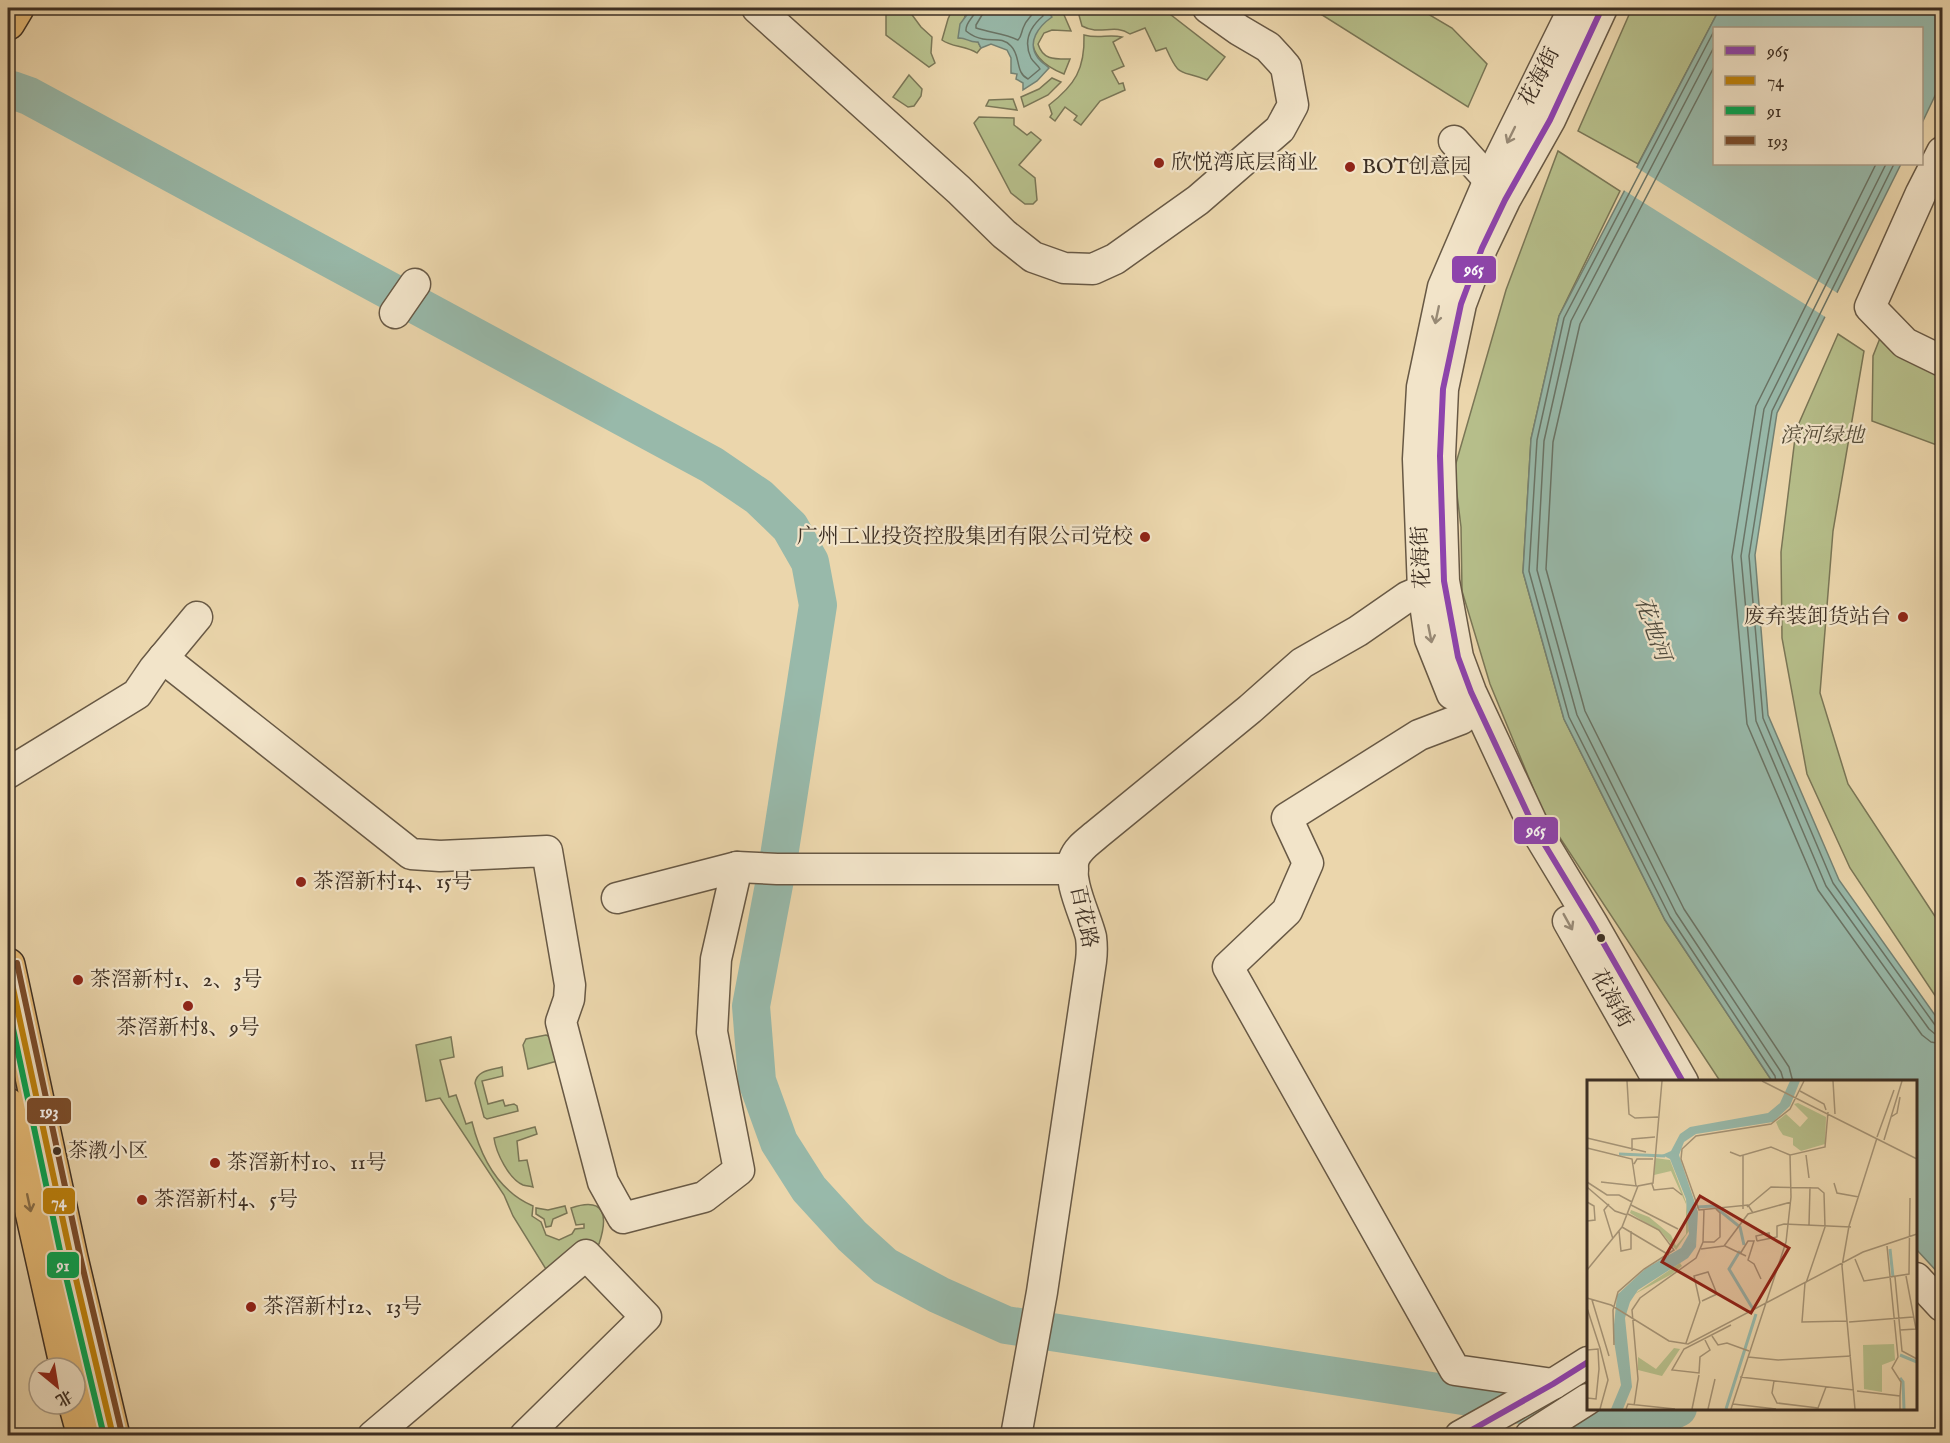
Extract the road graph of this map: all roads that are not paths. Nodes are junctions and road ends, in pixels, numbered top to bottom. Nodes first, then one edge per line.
1 (17, 8) edge
2 (757, 8) edge
3 (1208, 8) edge
4 (1574, 8) edge
5 (1602, 8) edge
6 (8, 23) edge
7 (1454, 141) dead end
8 (1942, 152) edge
9 (1488, 180) junction
10 (1924, 194) edge
11 (415, 284) dead end
12 (395, 313) dead end
13 (1942, 361) edge
14 (1434, 585) junction
15 (197, 617) dead end
16 (163, 658) junction
17 (1461, 719) junction
18 (8, 773) edge
19 (743, 868) junction
20 (1073, 869) junction
21 (617, 898) dead end
22 (8, 965) edge
23 (1658, 1080) edge
24 (1682, 1080) edge
25 (8, 1105) edge
26 (1917, 1279) edge
27 (1942, 1306) edge
28 (64, 1356) edge
29 (1587, 1363) edge
30 (1553, 1384) junction
31 (1587, 1400) edge
32 (79, 1416) edge
33 (388, 1431) edge
34 (84, 1436) edge
35 (113, 1436) edge
36 (525, 1436) edge
37 (1016, 1436) edge
38 (1460, 1436) edge
39 (1530, 1436) edge

1 - 6 main road
2 - 3 street
4 -> 9 street, 花海街
5 - 14 street, 花海街
7 - 9 street
8 - 10 street
9 -> 14 street, 花海街
10 - 13 street
11 - 12 street
14 -> 17 street, 花海街
14 - 20 street, 百花路
14 - 24 street, 花海街
15 - 16 street
16 - 18 street
16 - 19 street
17 -> 23 street, 花海街
17 - 30 street
19 - 20 street
19 - 21 street
20 - 37 street, 百花路
22 - 35 main road
25 -> 28 main road
26 - 27 street
29 - 30 street
30 - 38 street
31 - 39 street
32 - 34 main road
33 - 36 street

